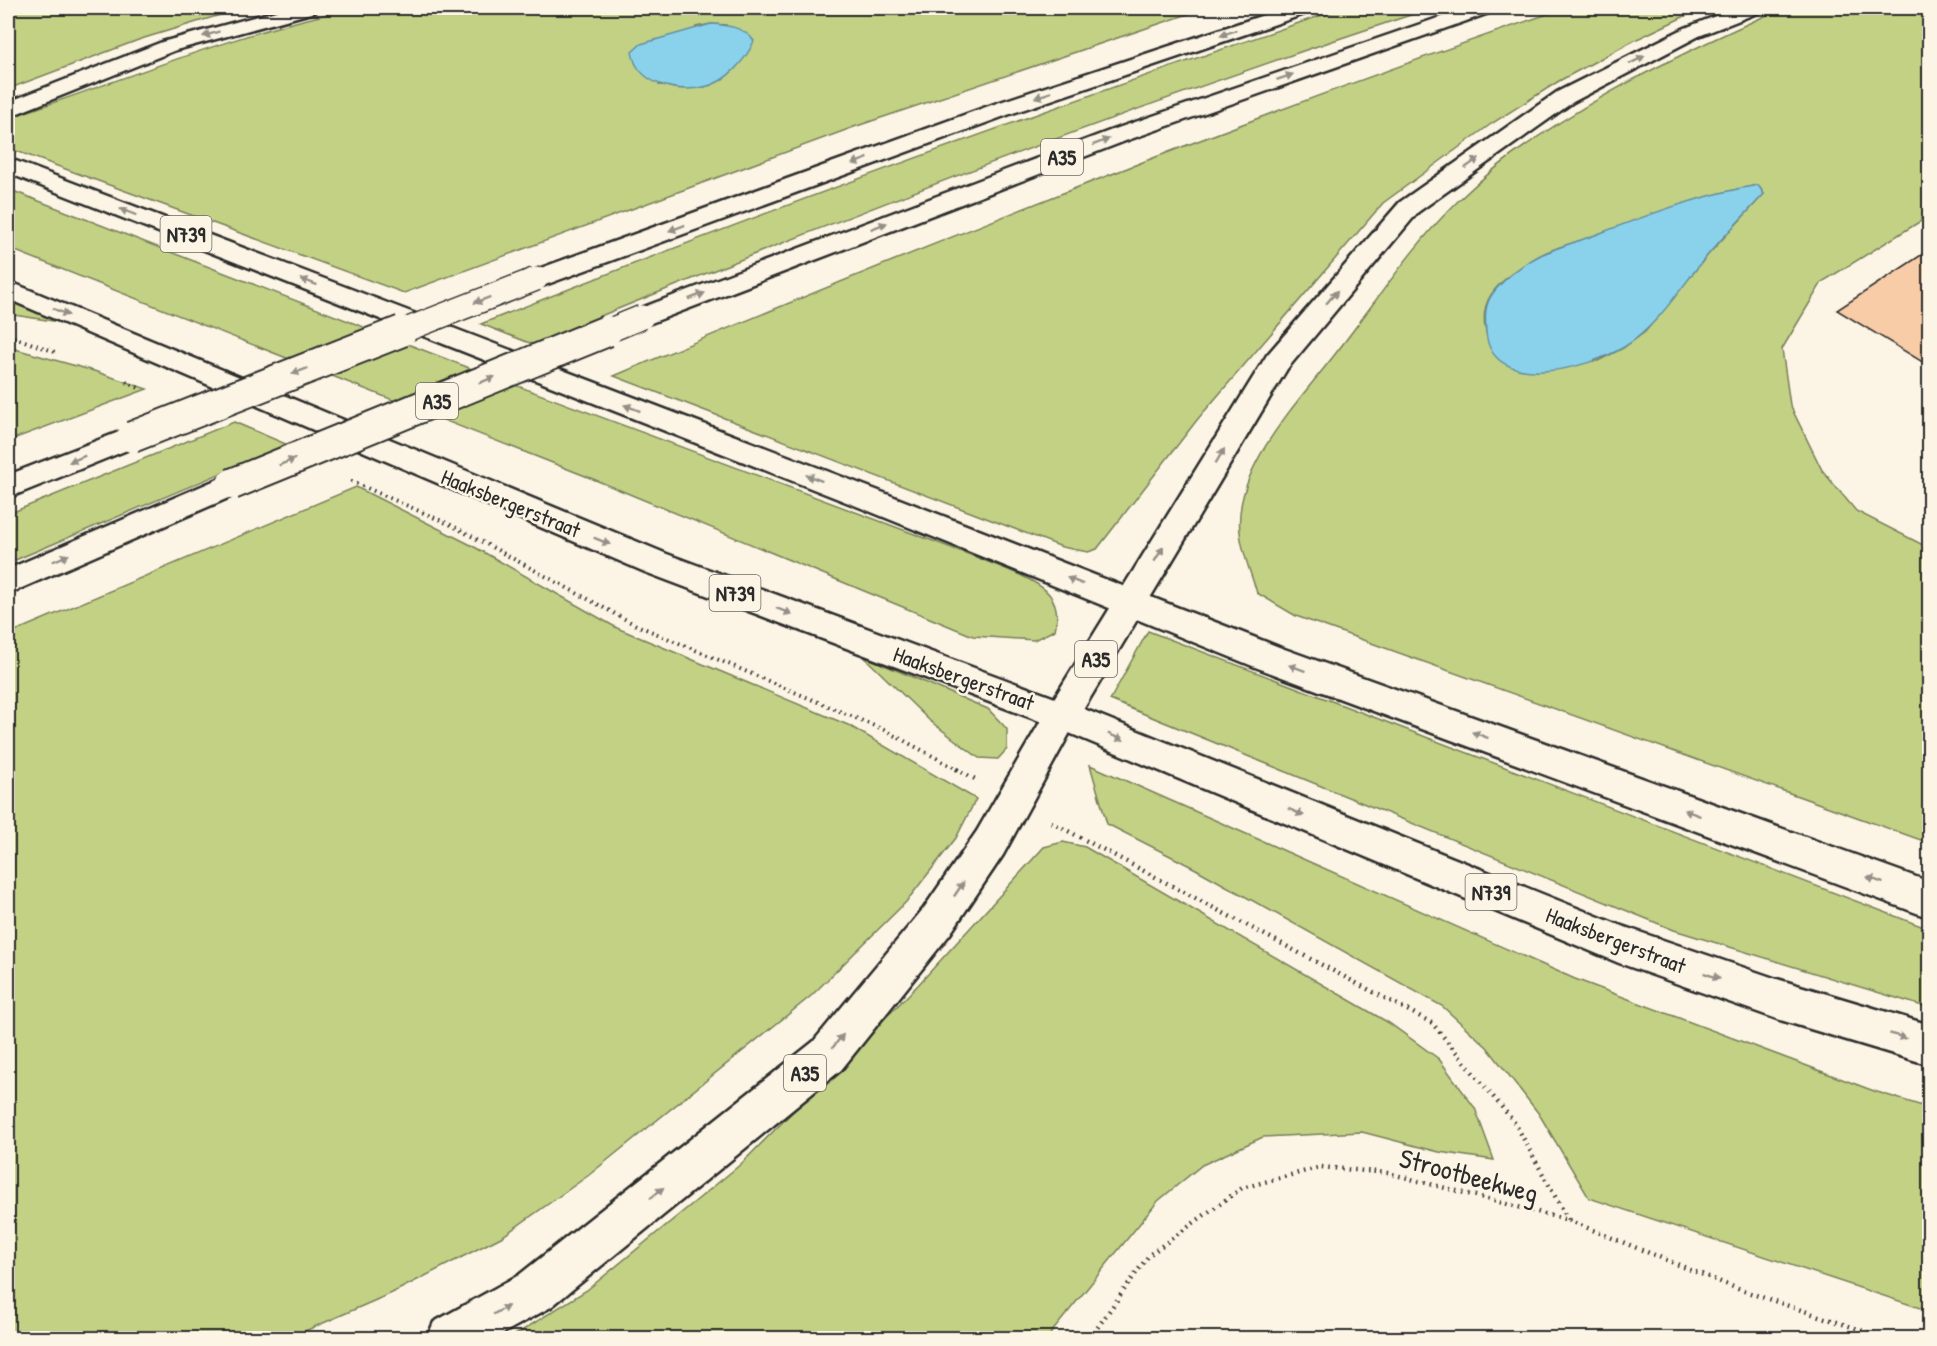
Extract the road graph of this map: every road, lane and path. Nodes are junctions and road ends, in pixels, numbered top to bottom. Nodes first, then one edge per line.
1 (308, 8) edge
2 (1304, 8) edge
3 (1485, 8) edge
4 (1753, 8) edge
5 (8, 110) edge
6 (8, 165) edge
7 (8, 289) edge
8 (8, 335) edge
9 (63, 355) dead end
10 (122, 380) dead end
11 (151, 394) dead end
12 (344, 478) dead end
13 (8, 488) edge
14 (8, 582) edge
15 (1130, 603) junction
16 (1062, 715) junction
17 (1014, 802) junction
18 (1929, 900) edge
19 (1929, 1045) edge
20 (1568, 1220) junction
21 (450, 1338) edge
22 (1090, 1338) edge
23 (1885, 1338) edge

1 -> 5 main road
2 -> 13 main road, bridge
14 -> 3 main road, A35, bridge
15 -> 4 main road, A35
15 -> 6 main road, N739
7 -> 16 main road, Haaksbergerstraat / N739
8 - 9 path
10 - 11 path
12 - 17 path
15 - 16 main road, A35
18 -> 15 main road, N739
16 - 17 main road, A35
16 -> 19 main road, Haaksbergerstraat / N739
17 - 20 path
21 -> 17 main road, A35
20 - 22 path, Strootbeekweg
20 - 23 path, Strootbeekweg

